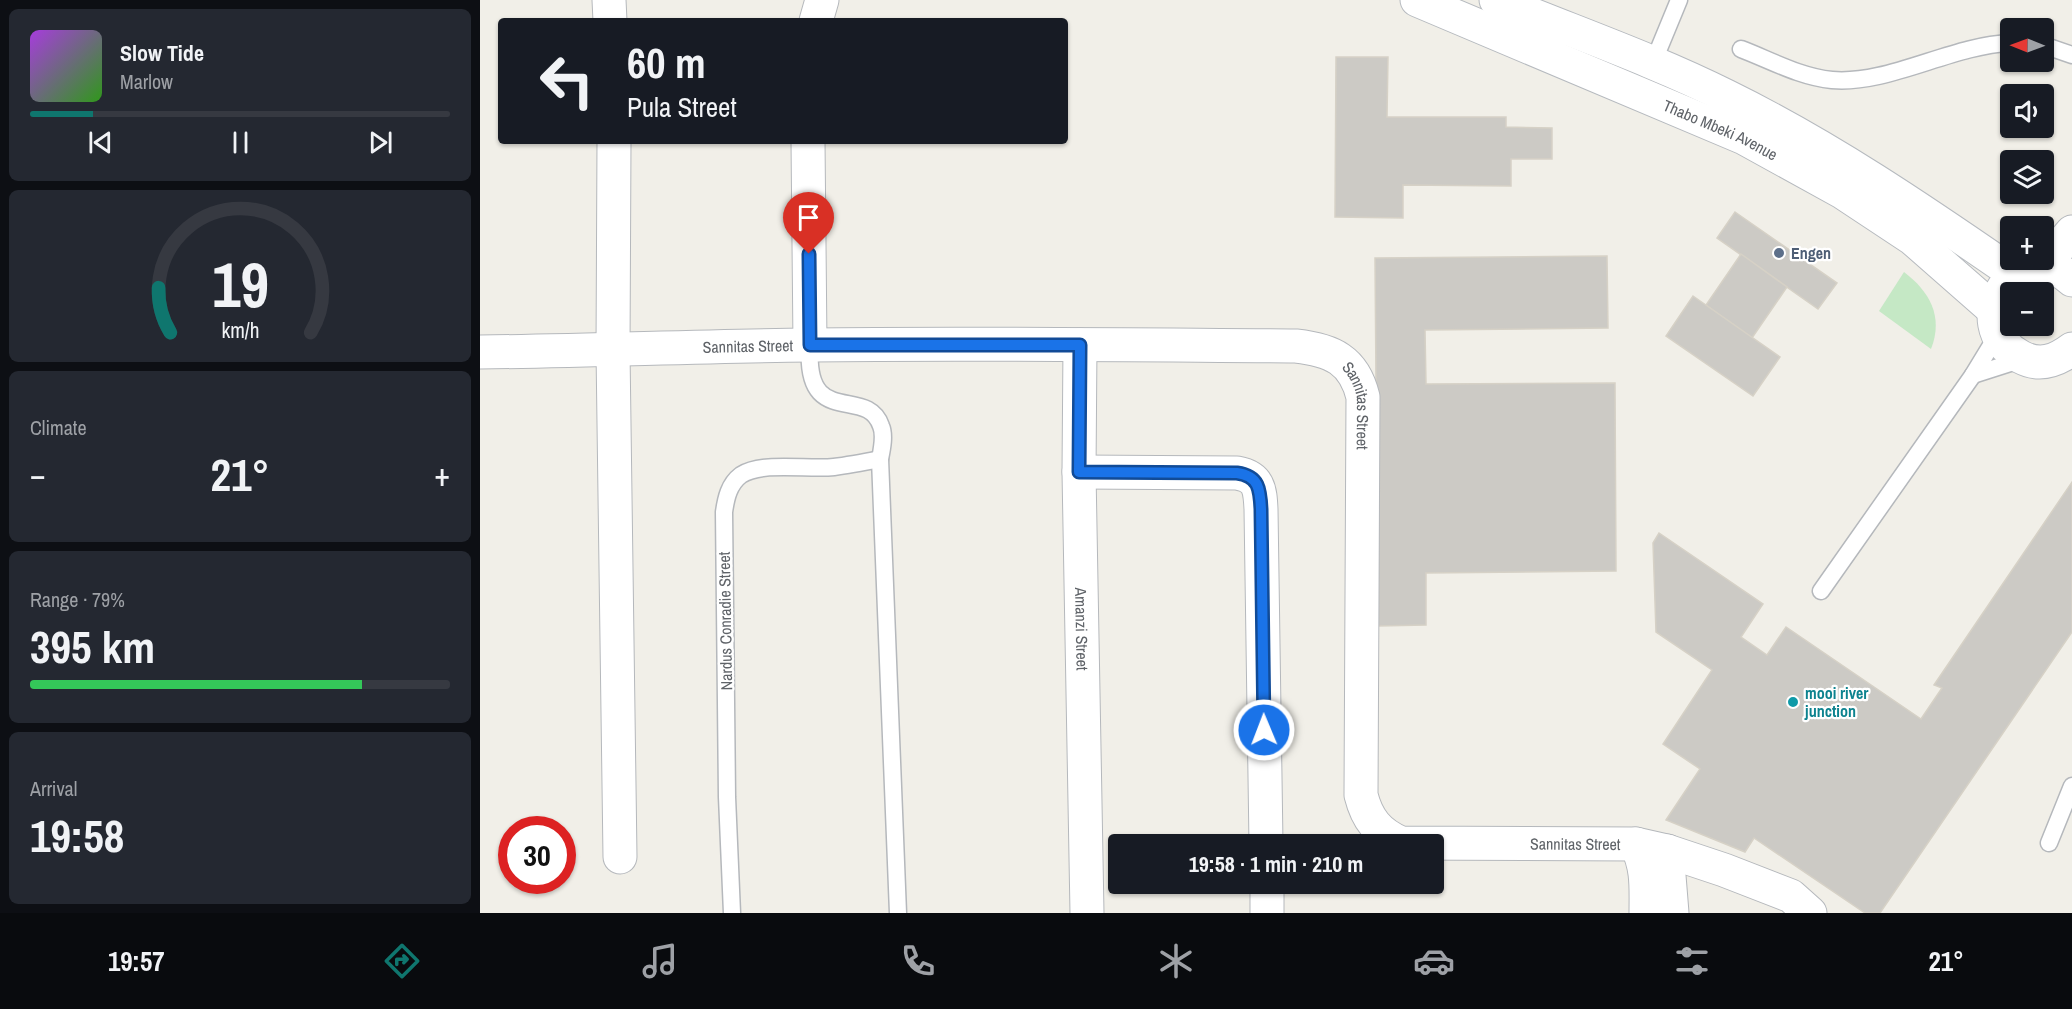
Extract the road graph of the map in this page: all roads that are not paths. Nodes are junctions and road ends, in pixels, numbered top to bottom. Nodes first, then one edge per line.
1 (609, 0) edge
2 (822, 0) edge
3 (1417, 0) edge
4 (1496, 0) edge
5 (1679, 0) edge
6 (610, 18) edge
7 (817, 18) edge
8 (2000, 45) edge
9 (1741, 49) dead end
10 (2054, 49) edge
11 (2072, 56) edge
12 (1653, 63) junction
13 (614, 144) edge
14 (808, 144) edge
15 (2072, 232) edge
16 (2029, 271) junction
17 (2072, 280) edge
18 (1996, 322) junction
19 (810, 345) junction
20 (1080, 345) junction
21 (613, 351) junction
22 (480, 352) edge
23 (2024, 358) junction
24 (2068, 358) edge
25 (1974, 375) junction
26 (880, 459) junction
27 (1079, 472) junction
28 (1821, 591) dead end
29 (2072, 786) edge
30 (1266, 834) edge
31 (2049, 843) dead end
32 (1652, 848) junction
33 (620, 857) dead end
34 (1266, 894) edge
35 (732, 913) edge
36 (898, 913) edge
37 (1087, 913) edge
38 (1267, 913) edge
39 (1646, 913) edge
40 (1672, 913) edge
41 (1810, 913) edge

1 - 6 street
2 - 7 street
3 - 18 street, Thabo Mbeki Avenue
4 - 12 street, Thabo Mbeki Avenue
5 - 12 lane
8 - 9 lane
10 - 11 lane
12 - 16 street, Thabo Mbeki Avenue
13 - 21 street
14 - 19 street
15 - 16 street
16 - 17 street, Thabo Mbeki Avenue
16 - 18 street
18 - 23 street, Thabo Mbeki Avenue
18 - 25 lane
19 - 20 street, Sannitas Street
19 - 21 street, Sannitas Street
19 - 26 lane
20 - 27 street, Amanzi Street
20 - 32 street, Sannitas Street
21 - 22 street, Sannitas Street
21 - 33 street
23 - 24 street
23 - 25 lane
25 - 28 lane
26 - 35 lane, Nardus Conradie Street
26 - 36 lane
27 - 30 street
27 - 37 street, Amanzi Street
29 - 31 lane
32 - 39 street
32 - 40 street
32 - 41 street, Sannitas Street
34 - 38 street

